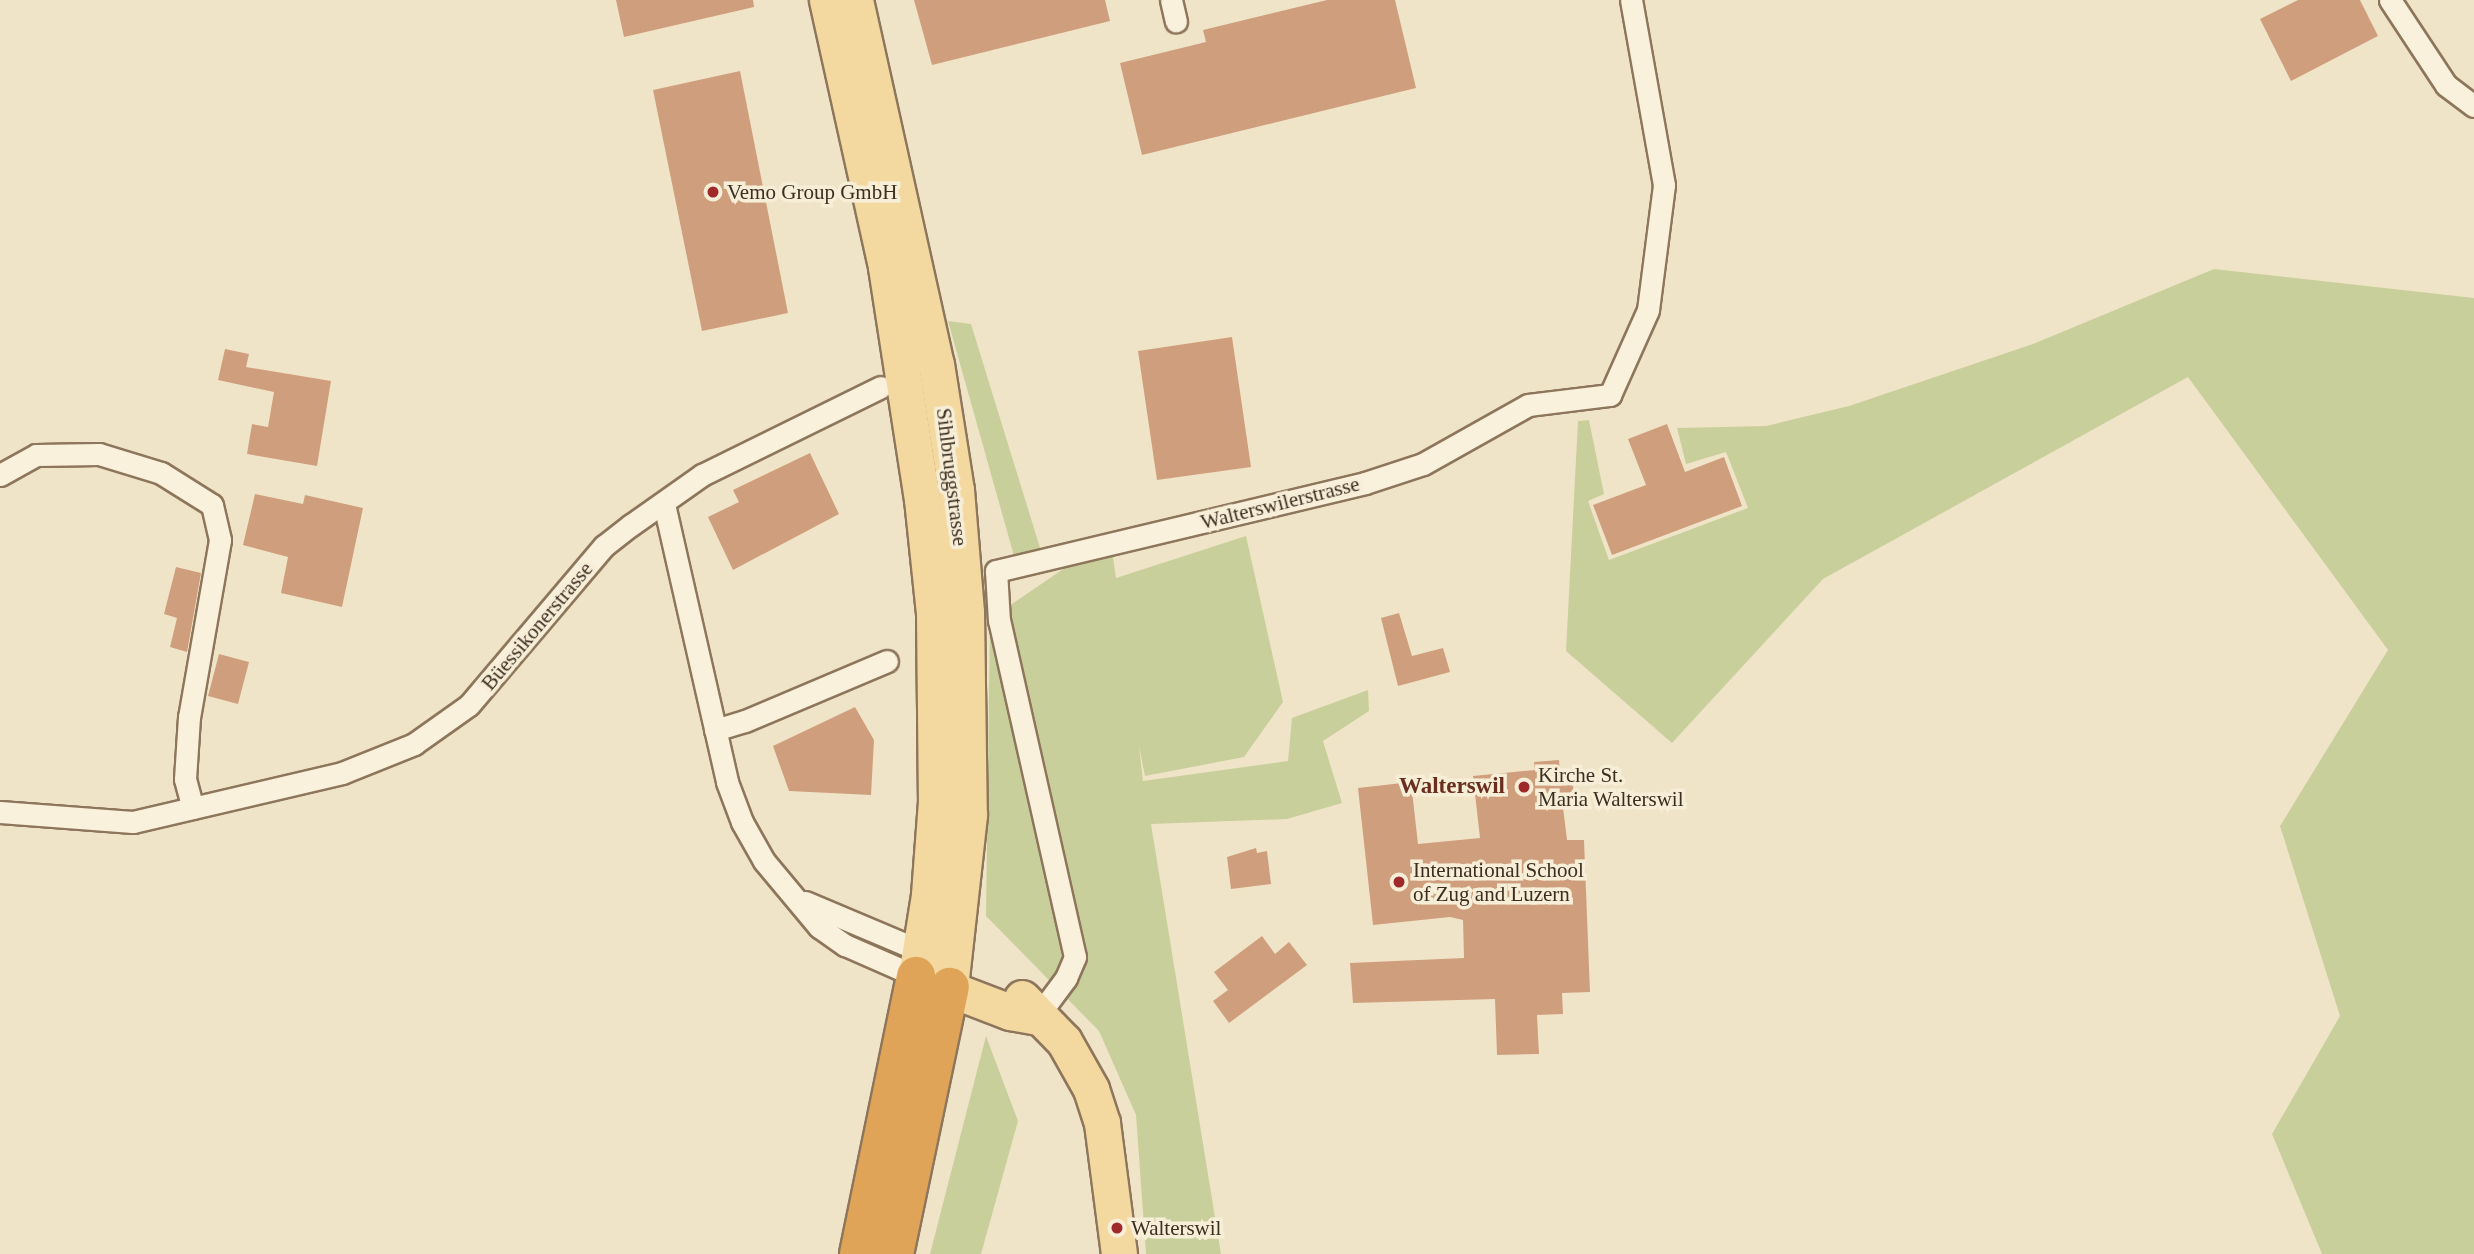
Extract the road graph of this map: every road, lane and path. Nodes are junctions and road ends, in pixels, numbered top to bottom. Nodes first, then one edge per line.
1 (827, 0) edge
2 (855, 0) edge
3 (1630, 0) edge
4 (2390, 0) edge
5 (2474, 106) edge
6 (881, 387) dead end
7 (0, 475) edge
8 (664, 503) junction
9 (887, 661) dead end
10 (715, 730) junction
11 (193, 808) junction
12 (0, 812) edge
13 (935, 969) junction
14 (1037, 1017) junction
15 (859, 1254) edge
16 (894, 1254) edge
17 (1119, 1254) edge

1 - 13 main road, Sihlbruggstrasse
2 - 13 main road, Sihlbruggstrasse
3 - 14 street, Walterswilerstrasse
4 - 5 street
6 - 8 street, Büessikonerstrasse
7 - 11 street
8 - 10 street
8 - 11 street, Büessikonerstrasse
9 - 10 street
10 - 13 street
11 - 12 street, Büessikonerstrasse
13 - 14 main road
13 - 15 highway
13 - 16 highway
14 - 17 main road

